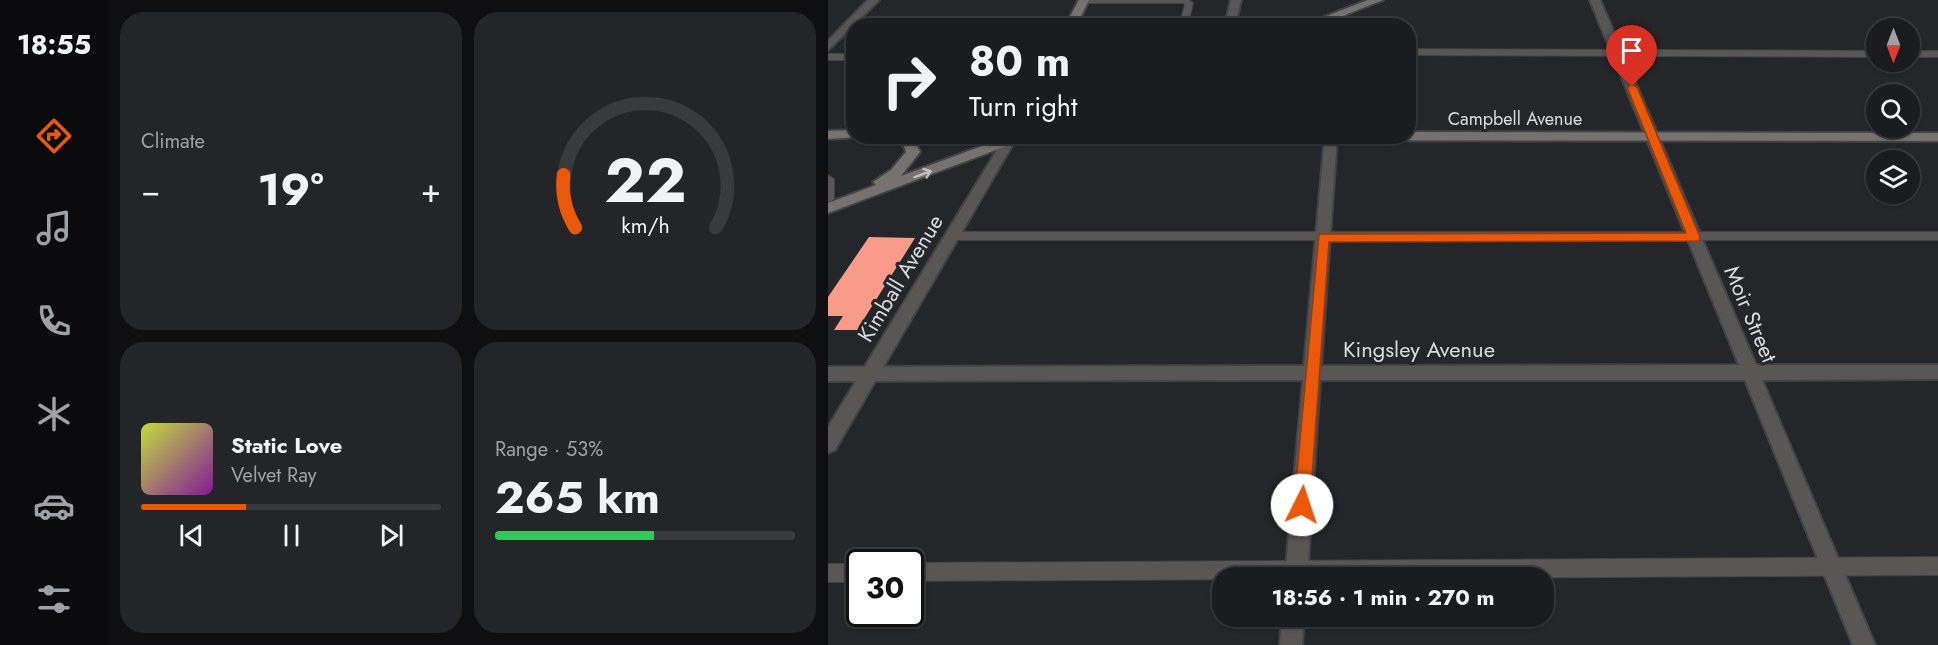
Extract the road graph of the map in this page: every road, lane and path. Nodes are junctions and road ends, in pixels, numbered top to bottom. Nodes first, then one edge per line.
1 (874, 0) edge
2 (1236, 0) edge
3 (1378, 0) edge
4 (1595, 0) edge
5 (1084, 1) edge
6 (1133, 1) edge
7 (1341, 13) junction
8 (856, 18) edge
9 (1074, 18) edge
10 (1185, 18) edge
11 (1232, 18) edge
12 (1328, 18) edge
13 (1341, 18) edge
14 (846, 29) edge
15 (828, 47) edge
16 (1416, 52) edge
17 (1617, 52) junction
18 (1866, 54) edge
19 (1920, 54) edge
20 (1938, 54) edge
21 (828, 57) edge
22 (846, 57) edge
23 (846, 134) edge
24 (828, 135) edge
25 (1416, 137) edge
26 (1652, 137) junction
27 (1938, 137) edge
28 (910, 144) edge
29 (998, 144) edge
30 (1010, 144) edge
31 (1330, 144) edge
32 (828, 179) edge
33 (828, 199) edge
34 (828, 208) edge
35 (952, 236) junction
36 (1938, 236) edge
37 (1323, 237) junction
38 (1694, 237) junction
39 (1312, 371) junction
40 (1750, 372) junction
41 (1938, 372) edge
42 (828, 374) edge
43 (868, 374) junction
44 (828, 444) edge
45 (1831, 565) junction
46 (1938, 566) edge
47 (1297, 567) edge
48 (1554, 570) edge
49 (924, 572) edge
50 (828, 573) edge
51 (846, 573) edge
52 (1212, 574) edge
53 (1292, 627) edge
54 (1291, 645) edge
55 (1864, 645) edge

1 - 8 street
2 - 11 street
3 - 7 main road
4 - 17 street, Moir Street
5 - 6 lane
5 - 9 main road
6 - 10 lane
7 - 12 main road
7 - 13 street
14 - 15 street
16 - 17 lane
17 - 18 lane
17 - 26 street, Moir Street
19 - 20 lane
21 - 22 lane
23 - 24 main road
25 - 26 main road, Campbell Avenue
26 - 27 main road, Campbell Avenue
26 - 38 street, Moir Street
28 - 34 main road
34 -> 29 main road
30 - 35 street, Kimball Avenue
31 - 37 street
32 - 33 lane
35 - 37 lane
35 - 43 street, Kimball Avenue
36 - 38 lane
37 - 38 lane
37 - 39 street
38 - 40 street, Moir Street
39 - 40 street, Kingsley Avenue
39 - 43 street, Kingsley Avenue
39 - 47 street
40 - 41 street, Kingsley Avenue
40 - 45 street, Moir Street
42 - 43 street, Kingsley Avenue
43 - 44 street, Kimball Avenue
45 - 46 lane
45 - 48 lane
45 - 55 street, Moir Street
49 - 52 lane
50 - 51 lane
53 - 54 street

